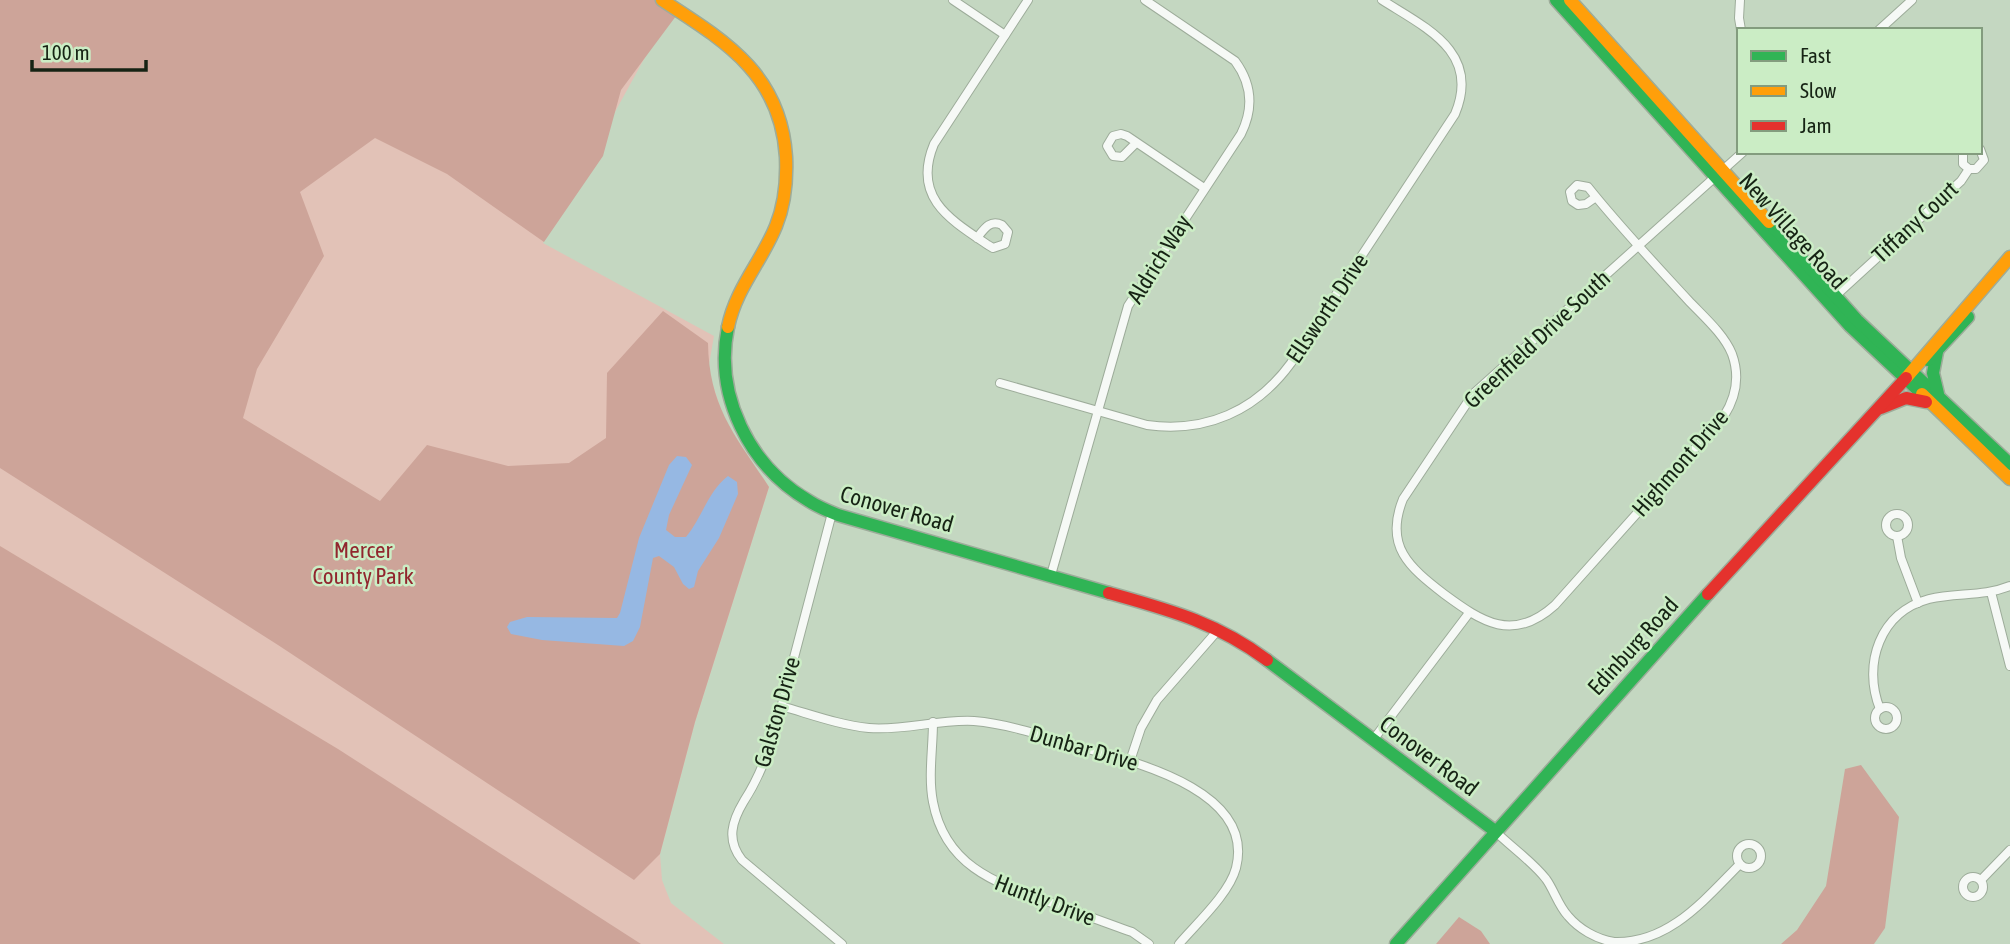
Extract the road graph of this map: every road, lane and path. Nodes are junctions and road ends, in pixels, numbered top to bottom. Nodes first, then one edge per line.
1 (662, 0) edge
2 (953, 0) edge
3 (1028, 0) edge
4 (1145, 0) edge
5 (1382, 0) edge
6 (1556, 0) edge
7 (1570, 0) edge
8 (1740, 0) edge
9 (1912, 0) edge
10 (1741, 28) edge
11 (1881, 28) edge
12 (1005, 35) junction
13 (1136, 143) dead end
14 (1982, 152) edge
15 (1741, 154) edge
16 (1963, 154) edge
17 (1969, 169) junction
18 (1719, 174) junction
19 (1205, 188) junction
20 (1596, 197) dead end
21 (977, 238) dead end
22 (1639, 245) junction
23 (2010, 257) edge
24 (2010, 269) edge
25 (1832, 299) junction
26 (1937, 352) junction
27 (1908, 376) junction
28 (1000, 383) dead end
29 (1938, 403) junction
30 (1877, 410) junction
31 (1098, 411) junction
32 (2010, 464) edge
33 (2010, 479) edge
34 (832, 513) junction
35 (1898, 536) dead end
36 (1051, 575) junction
37 (2010, 586) edge
38 (1991, 592) junction
39 (1918, 603) junction
40 (1469, 613) junction
41 (1518, 625) joint
42 (1219, 629) junction
43 (2010, 666) edge
44 (781, 706) junction
45 (1880, 709) dead end
46 (933, 722) junction
47 (1373, 740) junction
48 (1130, 761) junction
49 (1494, 831) junction
50 (2010, 850) edge
51 (1740, 864) dead end
52 (1981, 880) dead end
53 (842, 944) edge
54 (1149, 944) edge
55 (1179, 944) edge
56 (1396, 944) edge

1 - 34 main road, Conover Road
2 - 12 street
3 - 12 street
4 - 19 street, Aldrich Way
5 - 31 street, Ellsworth Drive
6 - 18 main road, New Village Road
7 - 18 main road, New Village Road
8 - 10 street
9 - 11 street
12 - 21 street
13 - 19 street
14 - 17 street, Tiffany Court
15 - 18 street, Greenfield Drive South
16 - 17 street, Tiffany Court
17 - 25 street, Tiffany Court
18 - 22 street, Greenfield Drive South
18 - 25 main road, New Village Road
19 - 31 street, Aldrich Way
20 - 22 street, Highmont Drive
22 - 40 street, Greenfield Drive South
22 - 41 street, Highmont Drive
23 - 27 main road, Edinburg Road
24 - 26 main road, Edinburg Road
25 - 27 main road, New Village Road
26 - 27 main road, Edinburg Road
26 - 29 main road
27 - 29 main road, New Village Road
27 - 30 main road, Edinburg Road
28 - 31 street, Ellsworth Drive
29 - 30 main road
29 - 32 main road, New Village Road
29 - 33 main road, New Village Road
30 - 49 main road, Edinburg Road
31 - 36 street, Aldrich Way
34 - 36 main road, Conover Road
34 - 44 street, Galston Drive
35 - 39 street
36 - 42 main road, Conover Road
37 - 38 street
38 - 39 street
38 - 43 street
39 - 45 street
40 - 41 street, Greenfield Drive South
40 - 47 street
42 - 47 main road, Conover Road
42 - 48 street
44 - 46 street, Dunbar Drive
44 - 53 street, Galston Drive
46 - 48 street, Dunbar Drive
46 - 54 street, Huntly Drive
47 - 49 main road, Conover Road
48 - 55 street, Dunbar Drive
49 - 51 street
49 - 56 main road, Edinburg Road
50 - 52 street

